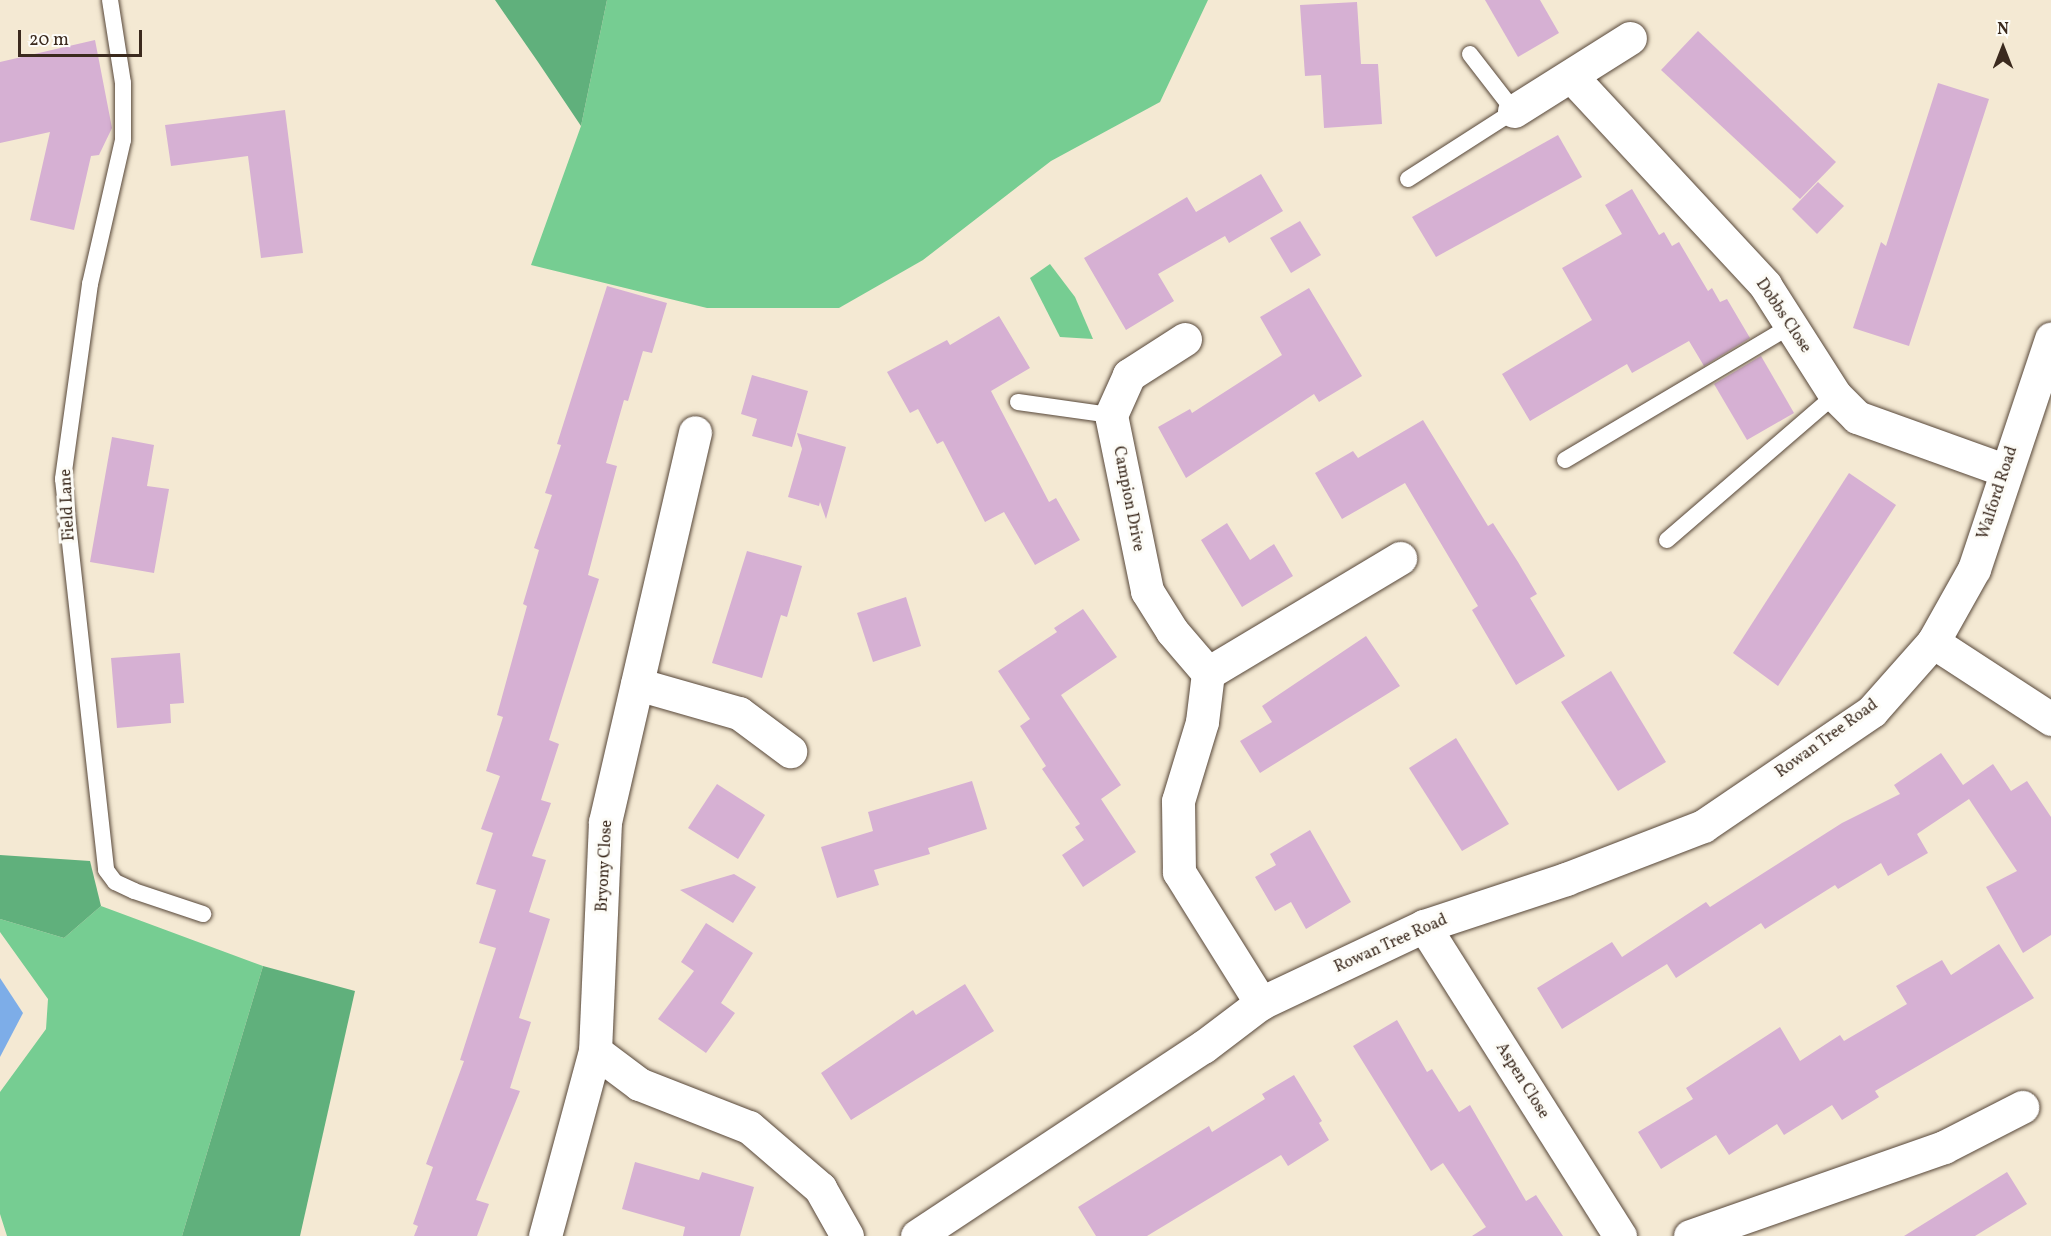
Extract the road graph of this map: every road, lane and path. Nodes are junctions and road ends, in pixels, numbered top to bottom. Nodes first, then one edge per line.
1 (110, 0) edge
2 (1630, 38) dead end
3 (1470, 54) dead end
4 (1572, 77) junction
5 (1514, 111) junction
6 (1408, 179) dead end
7 (1791, 326) junction
8 (1185, 339) dead end
9 (2051, 339) edge
10 (1835, 395) junction
11 (1018, 402) dead end
12 (1111, 415) junction
13 (695, 432) dead end
14 (1565, 460) dead end
15 (2004, 470) junction
16 (1667, 540) dead end
17 (1400, 558) dead end
18 (1933, 642) junction
19 (1208, 673) junction
20 (637, 684) junction
21 (2051, 719) edge
22 (790, 751) dead end
23 (203, 914) dead end
24 (1424, 927) junction
25 (1261, 1003) junction
26 (596, 1051) junction
27 (2022, 1107) dead end
28 (545, 1236) edge
29 (847, 1236) edge
30 (917, 1236) edge
31 (1620, 1236) edge
32 (1690, 1236) edge

1 - 23 lane, Field Lane
2 - 4 street
3 - 5 lane
4 - 5 street
4 - 7 street, Dobbs Close
5 - 6 lane
7 - 10 street, Dobbs Close
7 - 14 lane
8 - 12 street
9 - 15 street, Walford Road
10 - 15 street, Dobbs Close
10 - 16 lane
11 - 12 lane
12 - 19 street, Campion Drive
13 - 20 street, Bryony Close
15 - 18 street, Walford Road
17 - 19 street
18 - 21 street
18 - 24 street, Rowan Tree Road
19 - 25 street
20 - 22 street
20 - 26 street, Bryony Close
24 - 25 street, Rowan Tree Road
24 - 31 street, Aspen Close
25 - 30 street, Rowan Tree Road
26 - 28 street, Bryony Close
26 - 29 street
27 - 32 street

